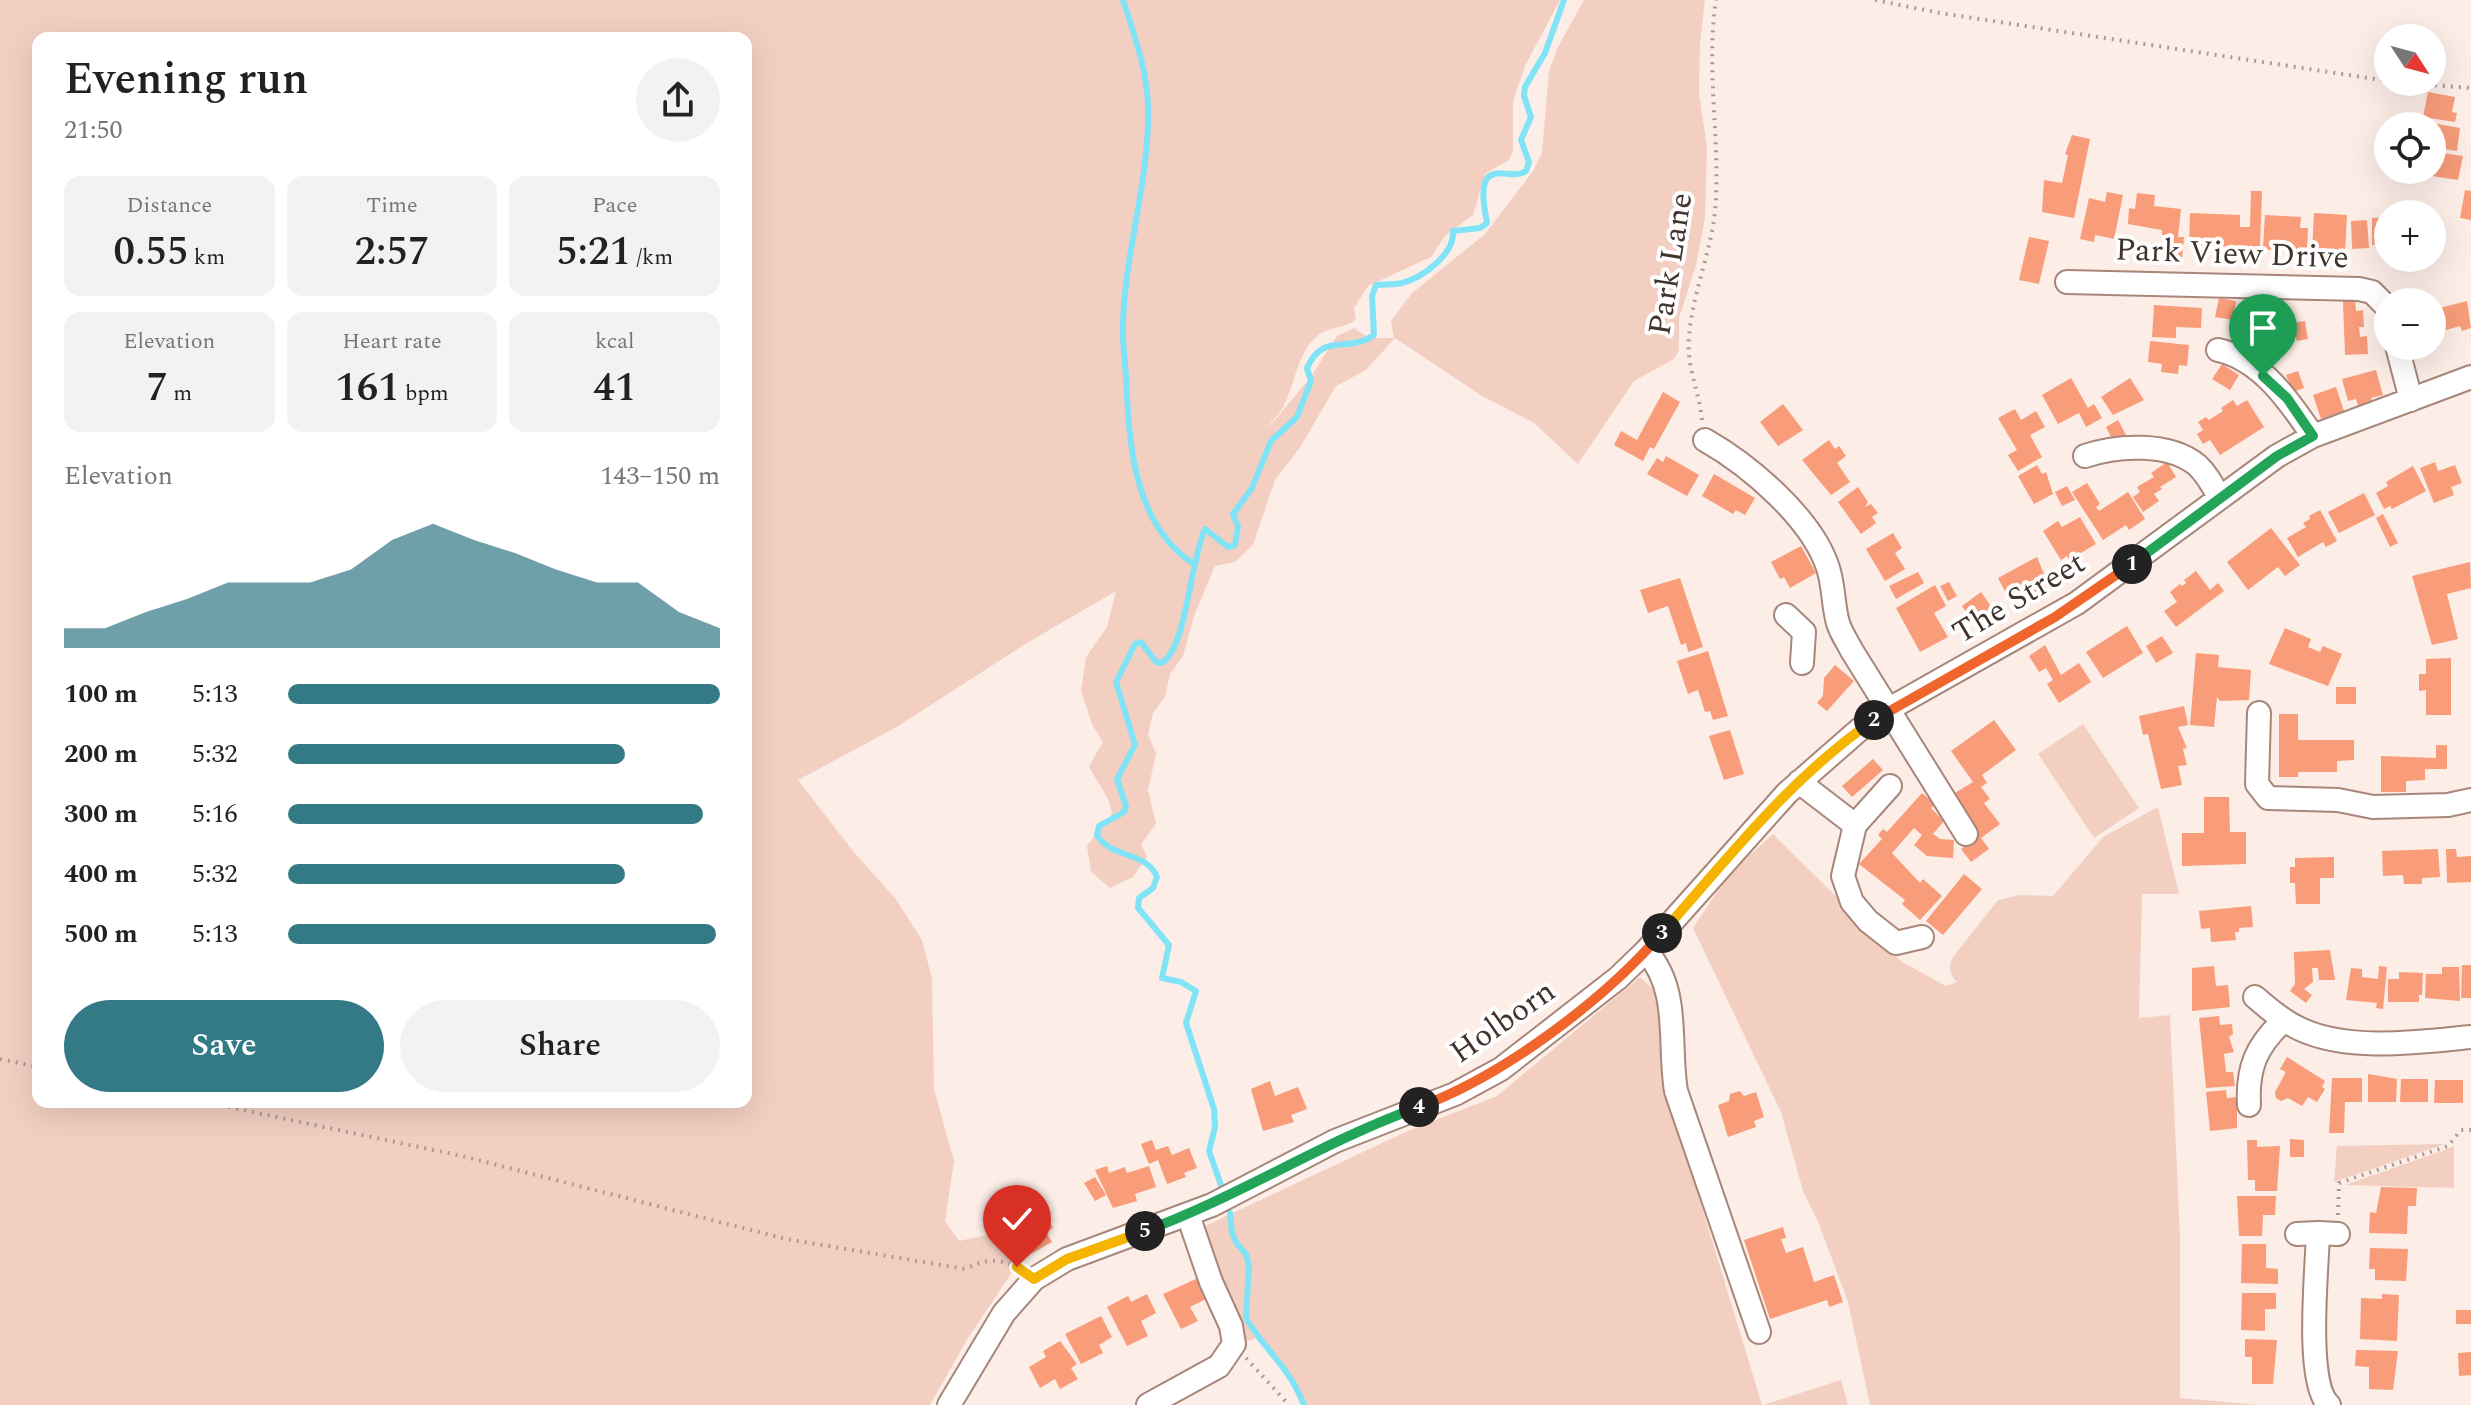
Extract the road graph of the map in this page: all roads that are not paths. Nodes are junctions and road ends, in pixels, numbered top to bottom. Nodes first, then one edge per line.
1 (2067, 282) dead end
2 (2374, 294) edge
3 (2218, 350) dead end
4 (2401, 360) edge
5 (2471, 377) edge
6 (2411, 400) junction
7 (2313, 436) junction
8 (1705, 440) road end
9 (2085, 456) dead end
10 (2219, 497) junction
11 (1786, 615) dead end
12 (1838, 624) junction
13 (1804, 632) junction
14 (1802, 663) dead end
15 (1889, 709) junction
16 (2259, 713) dead end
17 (1799, 782) junction
18 (1890, 786) dead end
19 (2471, 800) edge
20 (1855, 825) junction
21 (1966, 834) dead end
22 (1922, 937) dead end
23 (1646, 951) junction
24 (2255, 997) dead end
25 (2284, 1020) junction
26 (2471, 1037) edge
27 (2249, 1105) dead end
28 (1188, 1215) junction
29 (2317, 1234) road end
30 (1759, 1332) dead end
31 (2321, 1403) edge
32 (949, 1405) edge
33 (1148, 1405) edge

1 - 2 street, Park View Drive
3 - 7 street
4 - 6 street
5 - 6 street, The Street
6 - 7 street, The Street
7 - 10 street, The Street
8 - 12 street
9 - 10 street
10 - 15 street, The Street
11 - 13 street
12 - 13 street
12 - 15 street
13 - 14 street
15 - 17 street, Holborn
15 - 21 street
16 - 19 street
17 - 20 street
17 - 23 street, Holborn
18 - 20 street
20 - 22 street
23 - 28 street, Holborn
23 - 30 street
24 - 25 street
25 - 26 street
25 - 27 street
28 - 32 street, Holborn
28 - 33 street
29 - 31 street

